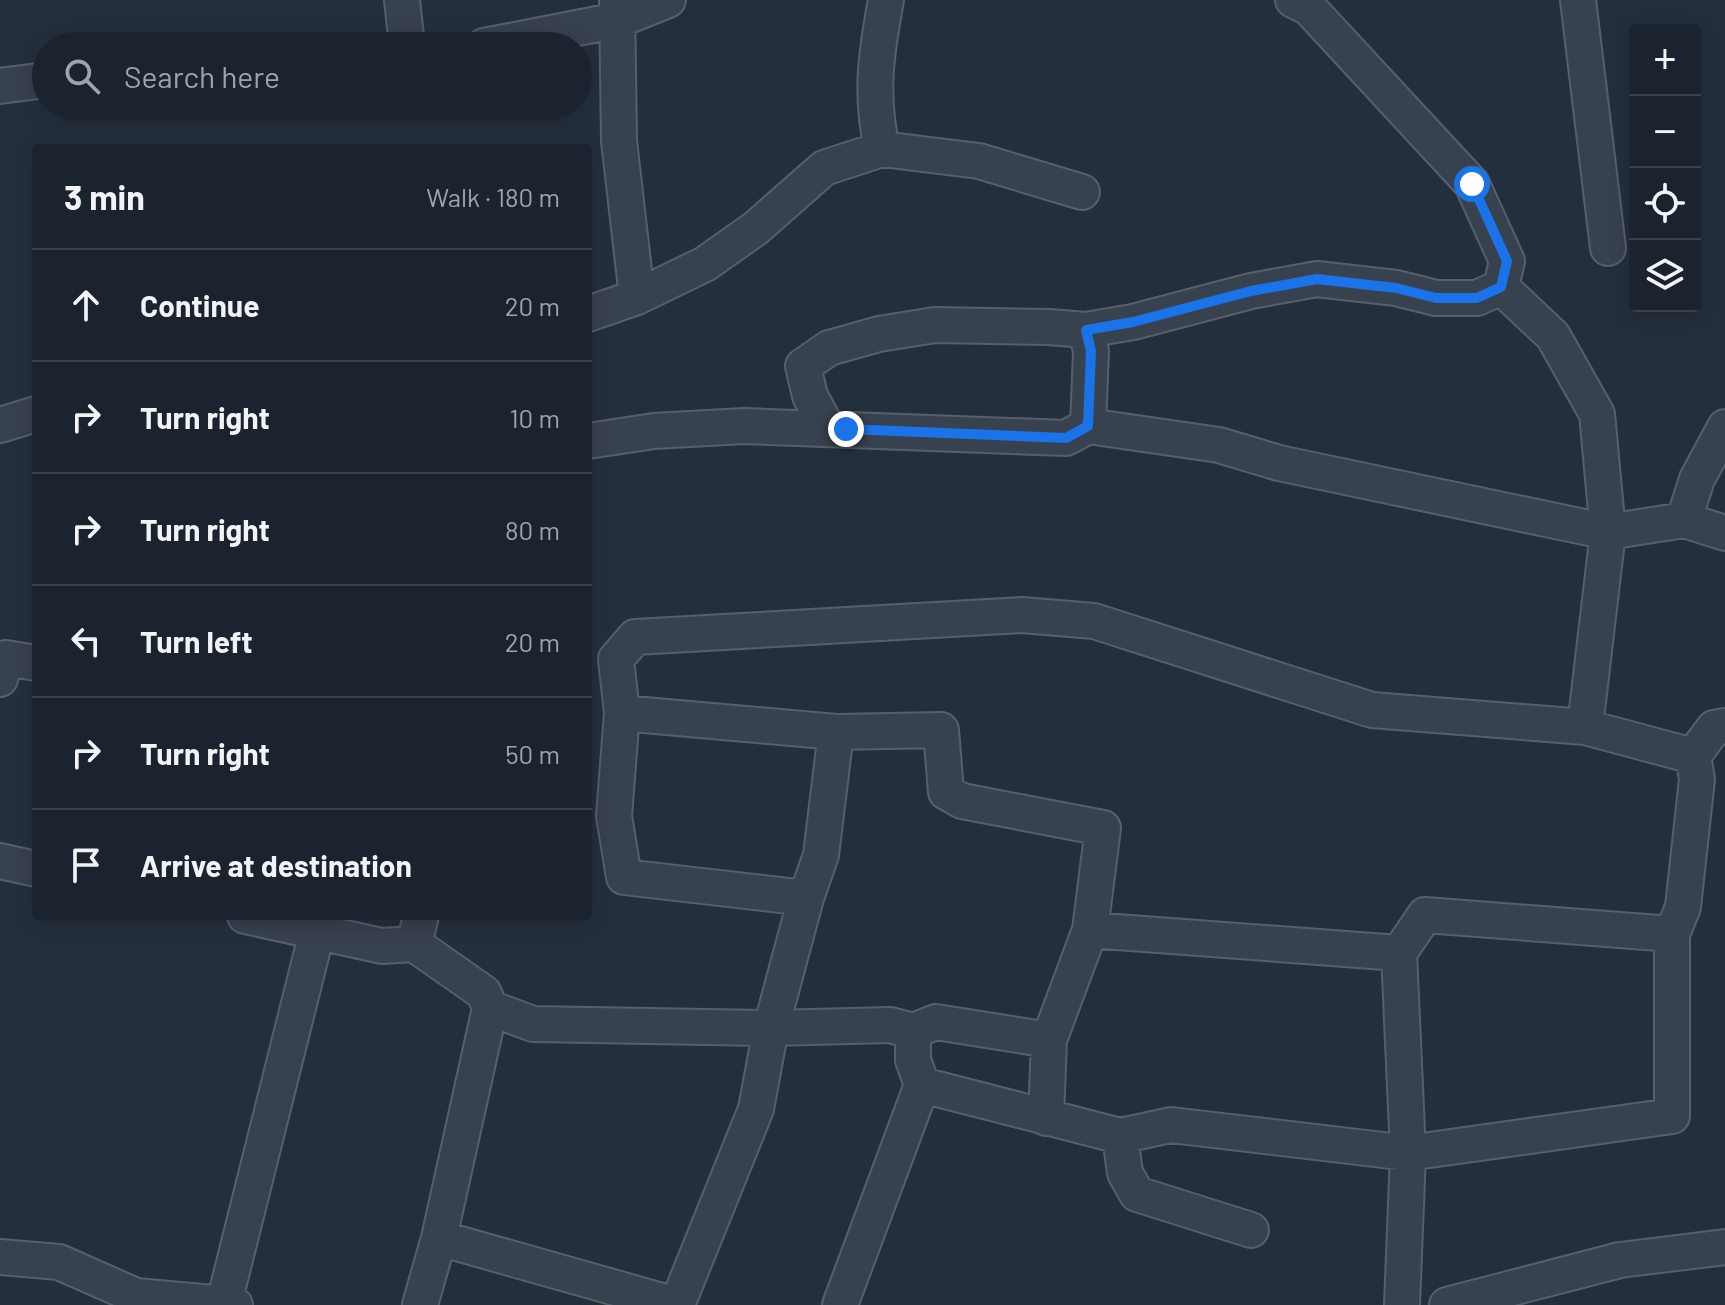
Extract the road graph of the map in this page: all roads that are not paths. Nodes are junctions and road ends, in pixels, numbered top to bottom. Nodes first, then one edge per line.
1 (402, 0) edge
2 (668, 0) edge
3 (886, 0) edge
4 (1293, 0) edge
5 (1578, 0) edge
6 (618, 10) edge
7 (405, 32) edge
8 (536, 32) edge
9 (32, 82) edge
10 (0, 86) edge
11 (882, 149) junction
12 (1082, 192) dead end
13 (1608, 248) dead end
14 (1501, 287) junction
15 (637, 297) junction
16 (592, 313) edge
17 (1086, 330) junction
18 (32, 415) edge
19 (0, 425) edge
20 (1088, 426) junction
21 (1725, 427) edge
22 (827, 428) junction
23 (592, 440) edge
24 (1684, 520) junction
25 (1608, 532) junction
26 (1725, 533) edge
27 (32, 662) edge
28 (0, 679) edge
29 (622, 713) junction
30 (1725, 726) edge
31 (1585, 727) junction
32 (836, 732) junction
33 (1693, 756) junction
34 (0, 861) edge
35 (32, 868) edge
36 (806, 898) junction
37 (263, 920) edge
38 (418, 930) edge
39 (1090, 930) junction
40 (317, 932) junction
41 (1672, 934) junction
42 (1399, 953) junction
43 (490, 1008) junction
44 (771, 1028) junction
45 (913, 1031) junction
46 (1049, 1040) junction
47 (922, 1085) junction
48 (1046, 1118) junction
49 (1120, 1136) junction
50 (1408, 1153) junction
51 (1251, 1230) dead end
52 (439, 1238) junction
53 (1725, 1247) edge
54 (0, 1257) edge
55 (135, 1300) edge
56 (229, 1304) edge
57 (420, 1305) edge
58 (676, 1305) edge
59 (840, 1305) edge
60 (1402, 1305) edge
61 (1447, 1305) edge

1 - 7 street
2 - 6 street
3 - 11 street
4 - 14 street
5 - 13 street
6 - 8 street
6 - 15 street
9 - 10 street
11 - 12 street
11 - 15 street
14 - 17 street
14 - 25 street
15 - 16 street
17 - 20 street
17 - 22 street
18 - 19 street
20 - 22 street
20 - 25 street
21 - 24 street
22 - 23 street
24 - 25 street
24 - 26 street
25 - 31 street
27 - 28 street
29 - 31 street
29 - 32 street
29 - 36 street
30 - 33 street
31 - 33 street
32 - 36 street
32 - 39 street
33 - 41 street
34 - 35 street
36 - 44 street
37 - 40 street
38 - 40 street
38 - 43 street
39 - 42 street
39 - 46 street
40 - 56 street
41 - 42 street
41 - 50 street
42 - 50 street
43 - 44 street
43 - 52 street
44 - 45 street
44 - 58 street
45 - 46 street
45 - 47 street
46 - 48 street
47 - 48 street
47 - 59 street
48 - 49 street
49 - 50 street
49 - 51 street
50 - 60 street
52 - 57 street
52 - 58 street
53 - 61 street
54 - 55 street
55 - 56 street

